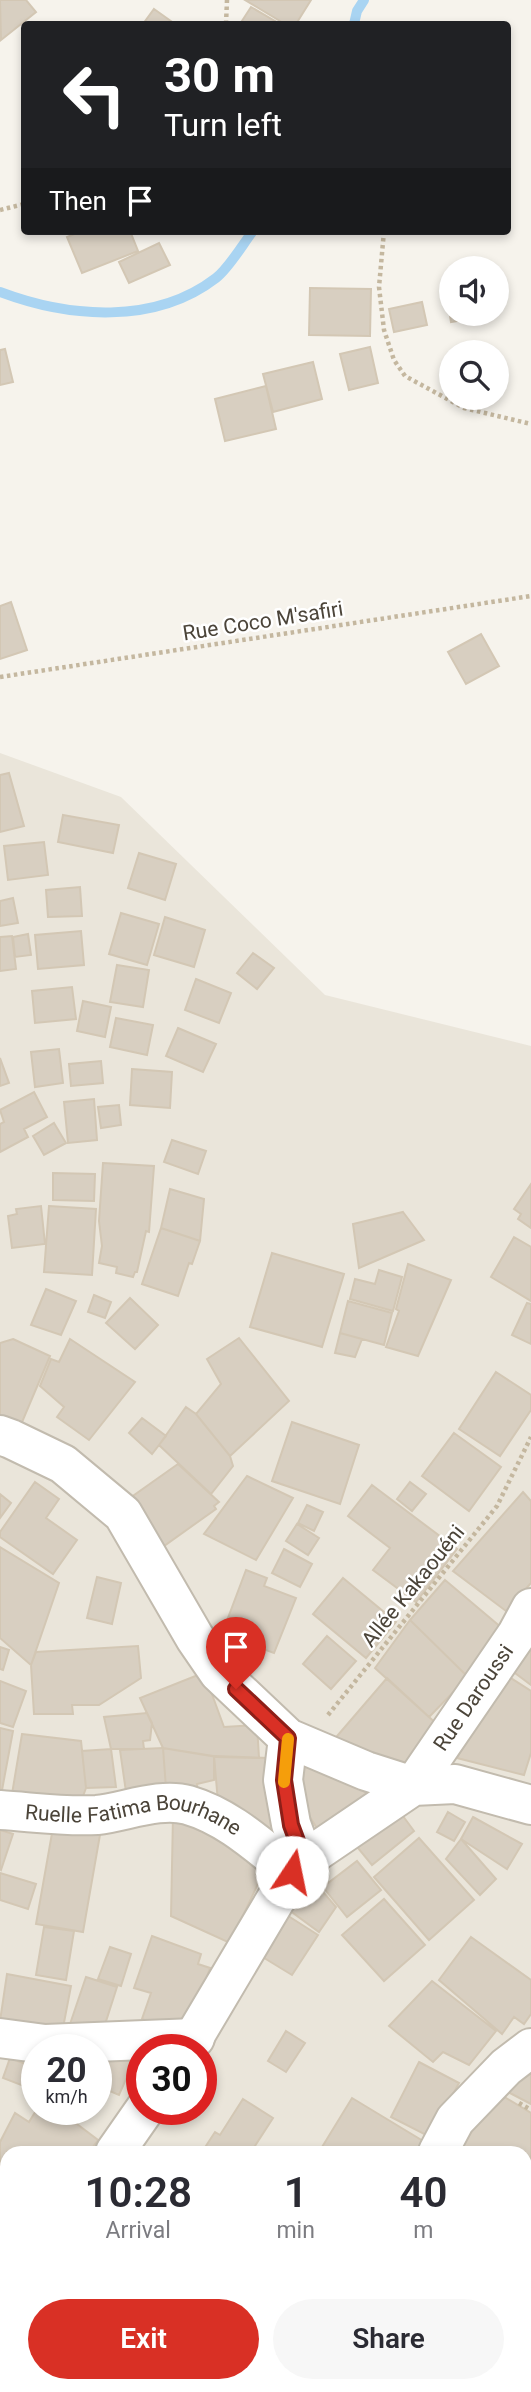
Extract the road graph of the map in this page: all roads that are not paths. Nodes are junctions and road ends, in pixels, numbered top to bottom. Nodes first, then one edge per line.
1 (0, 1435) edge
2 (531, 1608) edge
3 (297, 1742) junction
4 (413, 1786) junction
5 (531, 1805) edge
6 (0, 1811) edge
7 (298, 1866) junction
8 (197, 2034) edge
9 (0, 2038) edge
10 (126, 2044) edge
11 (531, 2048) edge
12 (134, 2125) edge
13 (119, 2146) edge
14 (441, 2146) edge

1 - 3 street
2 - 4 street, Rue Daroussi
3 - 4 street
3 - 7 street
4 - 5 street
4 - 7 street
6 - 7 street, Ruelle Fatima Bourhane
7 - 8 street
9 - 10 street
11 - 14 street
12 - 13 street

